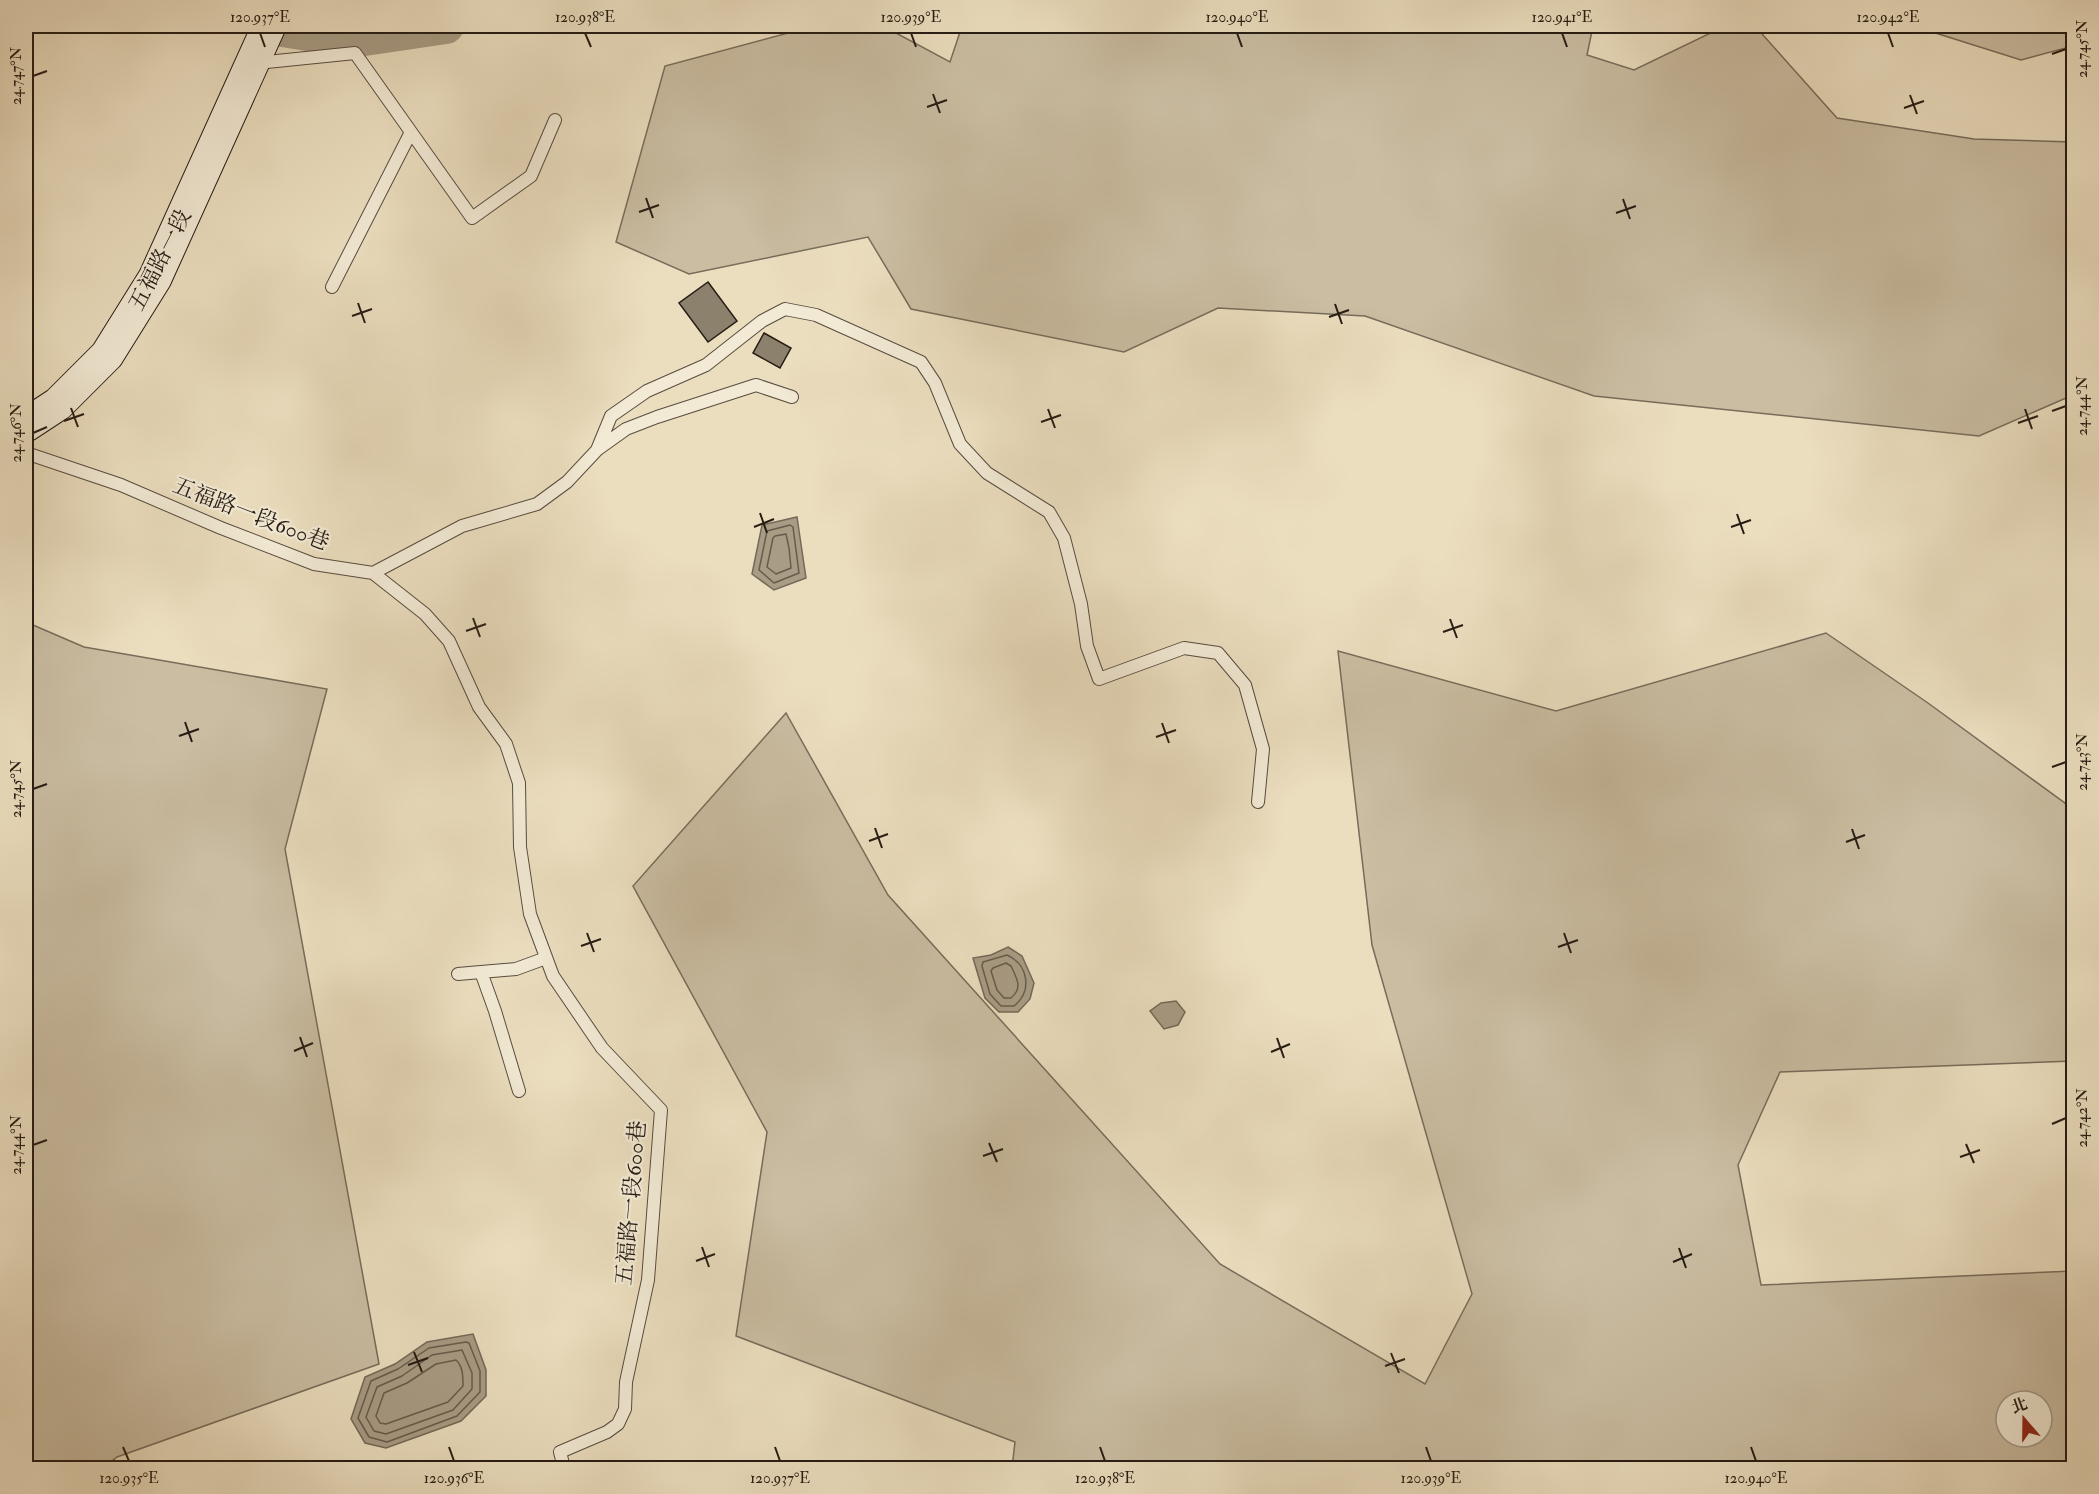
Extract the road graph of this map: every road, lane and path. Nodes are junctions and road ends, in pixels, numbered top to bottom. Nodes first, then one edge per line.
1 (269, 26) edge
2 (253, 63) junction
3 (555, 120) dead end
4 (411, 132) junction
5 (332, 287) dead end
6 (792, 397) dead end
7 (26, 425) edge
8 (597, 450) junction
9 (26, 453) edge
10 (373, 573) junction
11 (1258, 802) dead end
12 (546, 958) junction
13 (481, 972) junction
14 (458, 974) dead end
15 (519, 1091) dead end
16 (564, 1468) edge

1 - 2 main road, 五福路一段
2 - 4 lane
2 - 7 main road, 五福路一段
3 - 4 lane
4 - 5 lane
6 - 8 lane
8 - 10 lane
8 - 11 lane
9 - 10 lane, 五福路一段600巷
10 - 12 lane, 五福路一段600巷
12 - 13 lane
12 - 16 lane, 五福路一段600巷
13 - 14 lane
13 - 15 lane

